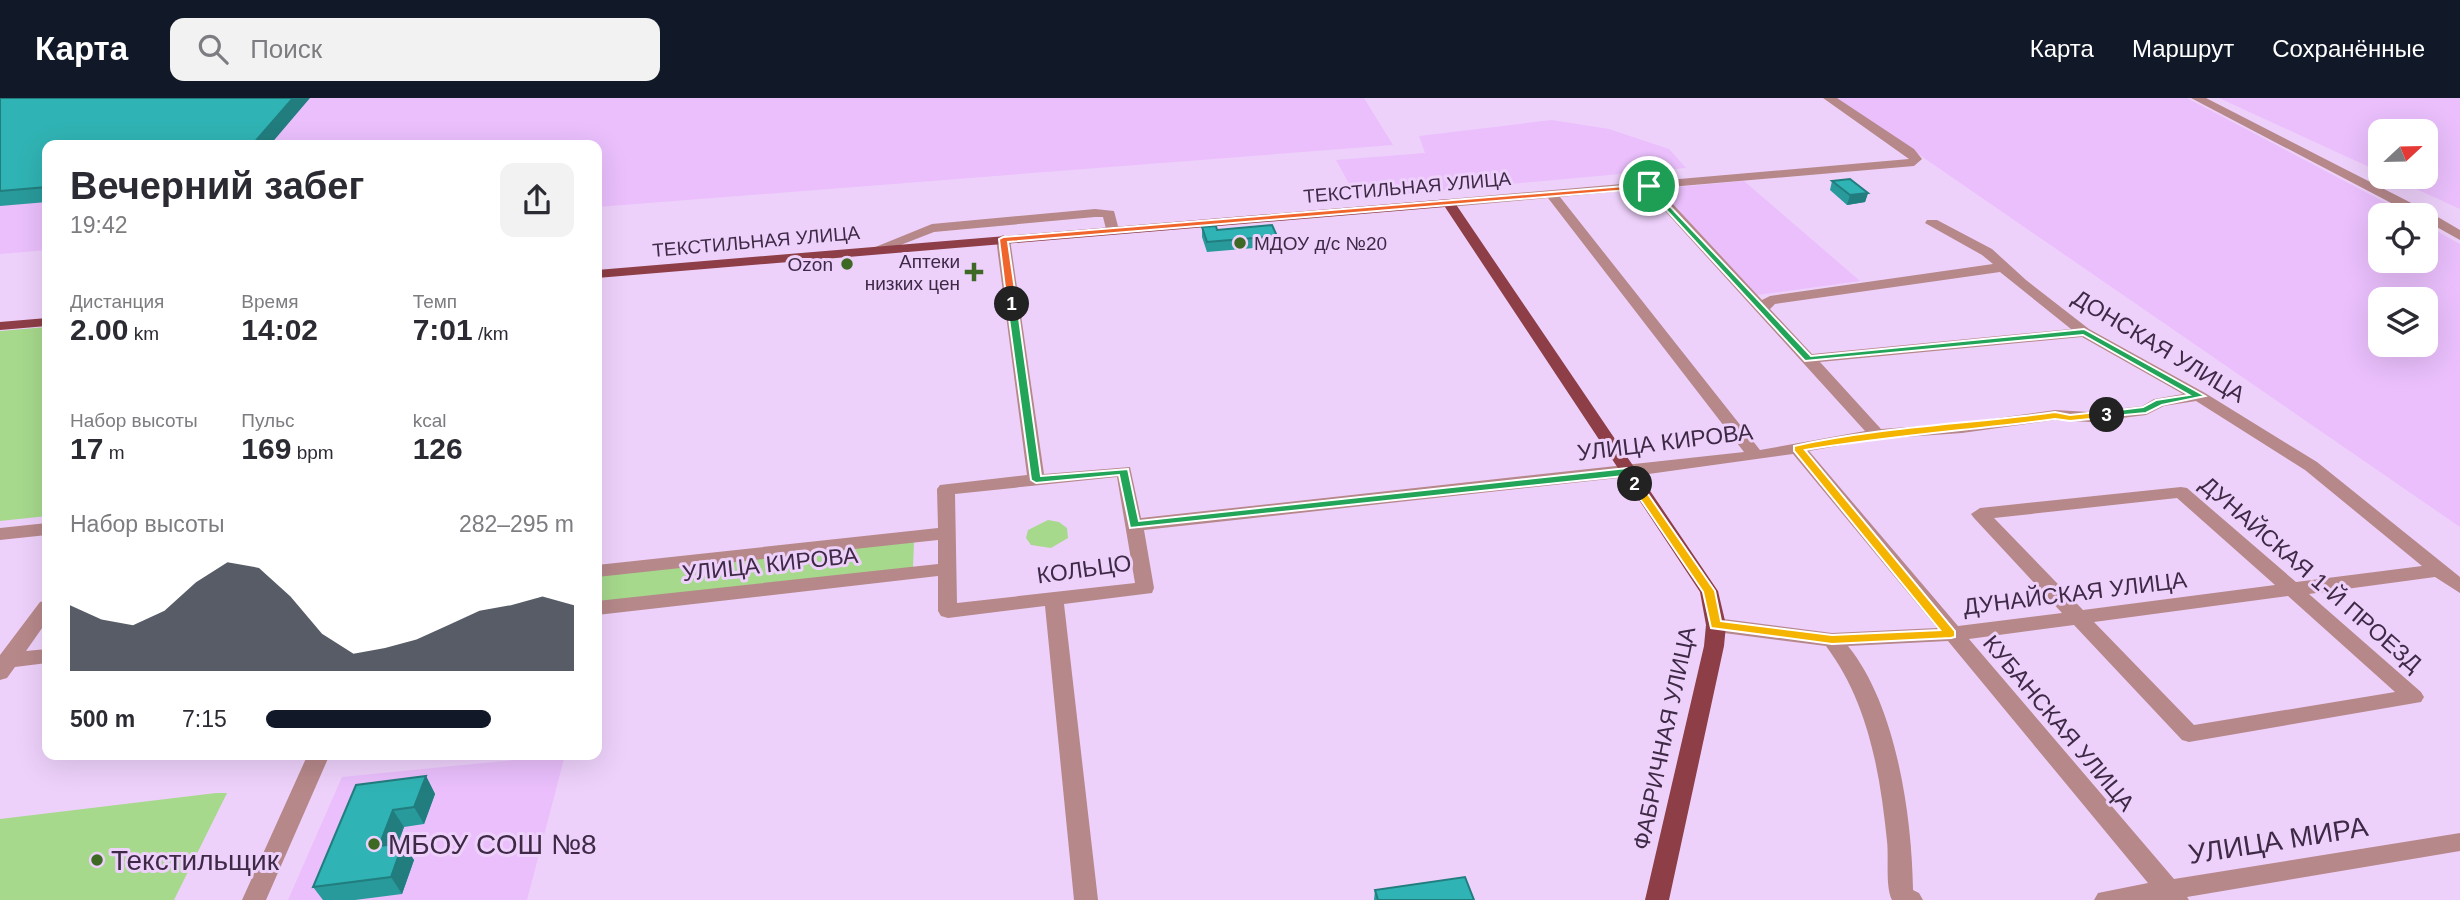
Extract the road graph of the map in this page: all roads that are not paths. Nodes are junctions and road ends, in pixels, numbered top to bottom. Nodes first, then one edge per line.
1 (1829, 98) edge
2 (2197, 98) edge
3 (1649, 186) junction
4 (1552, 194) junction
5 (1449, 203) junction
6 (2399, 203) edge
7 (1932, 223) dead end
8 (2438, 224) edge
9 (1112, 230) junction
10 (1003, 235) junction
11 (2460, 236) edge
12 (914, 242) junction
13 (871, 247) junction
14 (602, 265) edge
15 (2004, 267) junction
16 (602, 274) edge
17 (1762, 309) junction
18 (42, 311) edge
19 (0, 315) edge
20 (42, 322) edge
21 (0, 326) edge
22 (2084, 332) junction
23 (1808, 359) junction
24 (2199, 396) junction
25 (1877, 434) junction
26 (1798, 449) junction
27 (1756, 456) junction
28 (1627, 472) junction
29 (1036, 480) junction
30 (1134, 525) junction
31 (42, 530) edge
32 (947, 533) junction
33 (0, 534) edge
34 (948, 569) junction
35 (602, 570) edge
36 (2440, 570) junction
37 (2460, 587) edge
38 (2289, 589) junction
39 (1054, 599) junction
40 (602, 607) edge
41 (42, 614) edge
42 (2077, 618) junction
43 (1716, 625) junction
44 (1951, 634) junction
45 (1832, 640) junction
46 (42, 657) edge
47 (3, 665) edge
48 (316, 760) edge
49 (2460, 842) edge
50 (2172, 894) edge
51 (1906, 898) edge
52 (254, 900) edge
53 (1086, 900) edge
54 (1657, 900) edge
55 (2106, 900) edge

1 - 3 street, ТЕКСТИЛЬНАЯ УЛИЦА
2 - 6 street
3 - 4 street, ТЕКСТИЛЬНАЯ УЛИЦА
3 - 17 street
4 - 5 street, ТЕКСТИЛЬНАЯ УЛИЦА
4 - 27 street
5 - 9 main road, ТЕКСТИЛЬНАЯ УЛИЦА
5 - 28 main road, ФАБРИЧНАЯ УЛИЦА
7 - 15 street, ДОНСКАЯ УЛИЦА
8 - 11 street
9 - 10 main road, ТЕКСТИЛЬНАЯ УЛИЦА
9 - 12 street
10 - 12 main road, ТЕКСТИЛЬНАЯ УЛИЦА
10 - 29 street
12 - 13 main road, ТЕКСТИЛЬНАЯ УЛИЦА
12 - 13 main road, ТЕКСТИЛЬНАЯ УЛИЦА
13 - 14 main road, ТЕКСТИЛЬНАЯ УЛИЦА
13 - 16 main road, ТЕКСТИЛЬНАЯ УЛИЦА
15 - 17 street
15 - 22 street, ДОНСКАЯ УЛИЦА
17 - 23 street
18 - 19 main road
20 - 21 main road
22 - 23 street
22 - 24 street, ДОНСКАЯ УЛИЦА
23 - 25 street
24 - 25 street, УЛИЦА КИРОВА
24 - 36 street, ДОНСКАЯ УЛИЦА
25 - 26 street, УЛИЦА КИРОВА
26 - 27 street, УЛИЦА КИРОВА
26 - 44 street, КУБАНСКАЯ УЛИЦА
27 - 28 street, УЛИЦА КИРОВА
28 - 30 street, УЛИЦА КИРОВА
28 - 43 main road, ФАБРИЧНАЯ УЛИЦА
29 - 30 street, КОЛЬЦО
29 - 32 street, КОЛЬЦО
30 - 39 street, КОЛЬЦО
31 - 33 street
32 - 34 street, КОЛЬЦО
32 - 35 street, УЛИЦА КИРОВА
34 - 39 street, КОЛЬЦО
34 - 40 street, УЛИЦА КИРОВА
36 - 37 street, ДОНСКАЯ УЛИЦА
36 - 38 street, ДУНАЙСКАЯ УЛИЦА
38 - 42 street, ДУНАЙСКАЯ УЛИЦА
38 - 42 street, ДУНАЙСКАЯ 1-Й ПРОЕЗД
38 - 42 street, ДУНАЙСКАЯ 1-Й ПРОЕЗД
39 - 53 street
41 - 47 street
42 - 44 street, ДУНАЙСКАЯ УЛИЦА
43 - 45 street, ДУНАЙСКАЯ УЛИЦА
43 - 54 main road, ФАБРИЧНАЯ УЛИЦА
44 - 45 street, ДУНАЙСКАЯ УЛИЦА
44 - 50 street, КУБАНСКАЯ УЛИЦА
45 - 51 street
46 - 47 street
48 - 52 street
49 - 50 street, УЛИЦА МИРА
50 - 55 street, УЛИЦА МИРА

